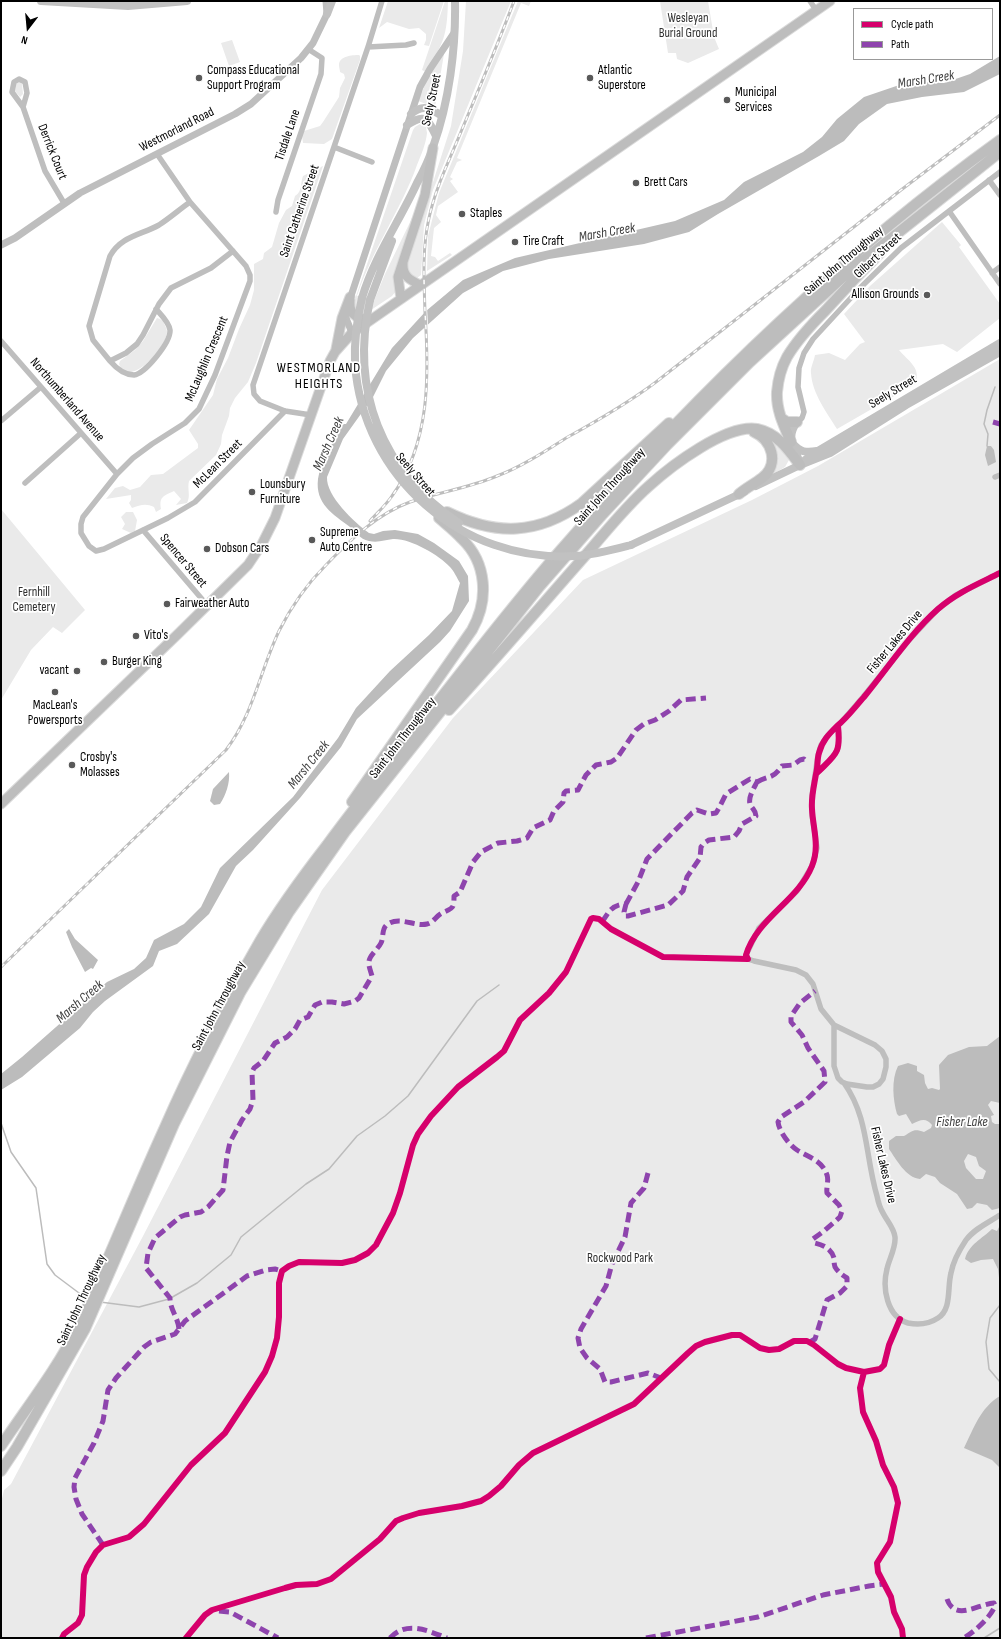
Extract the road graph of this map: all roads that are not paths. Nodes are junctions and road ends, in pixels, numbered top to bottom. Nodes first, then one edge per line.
1 (41, 1) edge
2 (187, 1) edge
3 (326, 1) edge
4 (332, 1) edge
5 (382, 1) edge
6 (810, 1) edge
7 (830, 1) edge
8 (455, 2) edge
9 (816, 10) junction
10 (327, 14) junction
11 (454, 33) junction
12 (414, 43) dead end
13 (368, 47) junction
14 (308, 50) junction
15 (23, 107) dead end
16 (411, 114) junction
17 (442, 116) junction
18 (407, 126) junction
19 (1000, 131) edge
20 (436, 136) junction
21 (1000, 140) edge
22 (334, 147) junction
23 (433, 148) junction
24 (1000, 152) edge
25 (157, 154) junction
26 (372, 162) dead end
27 (1000, 172) edge
28 (989, 180) junction
29 (942, 182) junction
30 (1000, 195) edge
31 (190, 202) junction
32 (64, 204) junction
33 (926, 210) junction
34 (949, 211) junction
35 (276, 212) dead end
36 (1, 245) edge
37 (233, 251) junction
38 (404, 258) junction
39 (1000, 267) edge
40 (992, 273) junction
41 (1000, 284) edge
42 (420, 285) junction
43 (350, 297) junction
44 (401, 299) junction
45 (156, 309) junction
46 (372, 318) junction
47 (352, 333) junction
48 (1, 341) edge
49 (1000, 343) edge
50 (335, 352) junction
51 (1000, 352) edge
52 (744, 355) junction
53 (110, 361) junction
54 (41, 387) junction
55 (284, 412) junction
56 (311, 415) junction
57 (781, 418) junction
58 (1, 421) edge
59 (797, 422) junction
60 (744, 429) junction
61 (81, 433) junction
62 (791, 442) junction
63 (818, 451) junction
64 (800, 465) junction
65 (117, 474) junction
66 (25, 483) dead end
67 (739, 494) junction
68 (438, 511) junction
69 (143, 530) junction
70 (118, 543) joint
71 (1000, 573) edge
72 (207, 605) junction
73 (838, 726) junction
74 (411, 751) junction
75 (817, 773) junction
76 (1, 804) edge
77 (300, 880) junction
78 (834, 1025) junction
79 (844, 1083) junction
80 (1000, 1215) edge
81 (1, 1446) edge
82 (1, 1471) edge

1 - 2 main road
3 - 10 street
4 - 10 main road
5 - 13 street, Saint Catherine Street
6 - 9 street
7 - 9 main road
8 - 11 main road, Seely Street
9 - 42 main road
10 - 14 street, Westmorland Road
11 - 16 street
11 - 17 main road, Seely Street
12 - 13 street
13 - 22 street, Saint Catherine Street
14 - 25 street, Westmorland Road
14 - 35 street, Tisdale Lane
15 - 32 street, Derrick Court
16 - 17 main road
16 - 18 street
17 - 20 main road, Seely Street
18 - 20 main road
18 - 43 street
19 - 29 highway
20 - 23 main road, Seely Street
21 - 29 highway, Saint John Throughway
22 - 26 street
22 - 55 street, Saint Catherine Street
23 - 38 main road
23 - 68 main road, Seely Street, bridge
24 - 33 highway, Saint John Throughway
25 - 31 street, McLaughlin Crescent
25 - 32 street, Westmorland Road
27 - 28 street, Gilbert Street
28 - 30 street
28 - 34 street, Gilbert Street
29 - 52 highway, Saint John Throughway
31 - 37 street, McLaughlin Crescent
31 - 53 street
32 - 36 street, Westmorland Road
33 - 57 highway
33 - 74 highway, Saint John Throughway
34 - 40 street
34 - 59 street, Gilbert Street
37 - 45 street
37 - 65 street, McLaughlin Crescent
38 - 42 main road
38 - 44 main road
39 - 40 street
40 - 41 street
42 - 44 main road
43 - 46 main road
43 - 47 street
43 - 50 main road
44 - 46 main road
45 - 53 street
45 - 53 street
46 - 47 main road
47 - 50 main road
48 - 54 street, Northumberland Avenue
49 - 63 main road, Seely Street
50 - 56 main road
51 - 64 main road, Seely Street
52 - 68 highway, bridge
52 - 77 highway, Saint John Throughway
54 - 58 street
54 - 61 street, Northumberland Avenue
55 - 56 street
55 - 69 street, McLean Street
56 - 72 main road
57 - 59 highway
57 - 62 highway
59 - 62 main road
60 - 64 highway
60 - 67 highway
60 - 74 highway
61 - 65 street, Northumberland Avenue
61 - 66 street
62 - 63 main road
62 - 64 main road
63 - 64 main road, Seely Street
64 - 67 main road, Seely Street
65 - 70 street, McLaughlin Crescent
67 - 68 main road, Seely Street, bridge
68 - 77 highway
69 - 70 street, McLean Street
69 - 72 street, Spencer Street
71 - 73 street, Fisher Lakes Drive
72 - 76 main road
73 - 75 street, Fisher Lakes Drive
73 - 75 street
74 - 82 highway, Saint John Throughway
75 - 78 street, Fisher Lakes Drive
77 - 81 highway, Saint John Throughway
78 - 79 street, Fisher Lakes Drive
78 - 79 street, Fisher Lakes Drive
79 - 80 street, Fisher Lakes Drive

